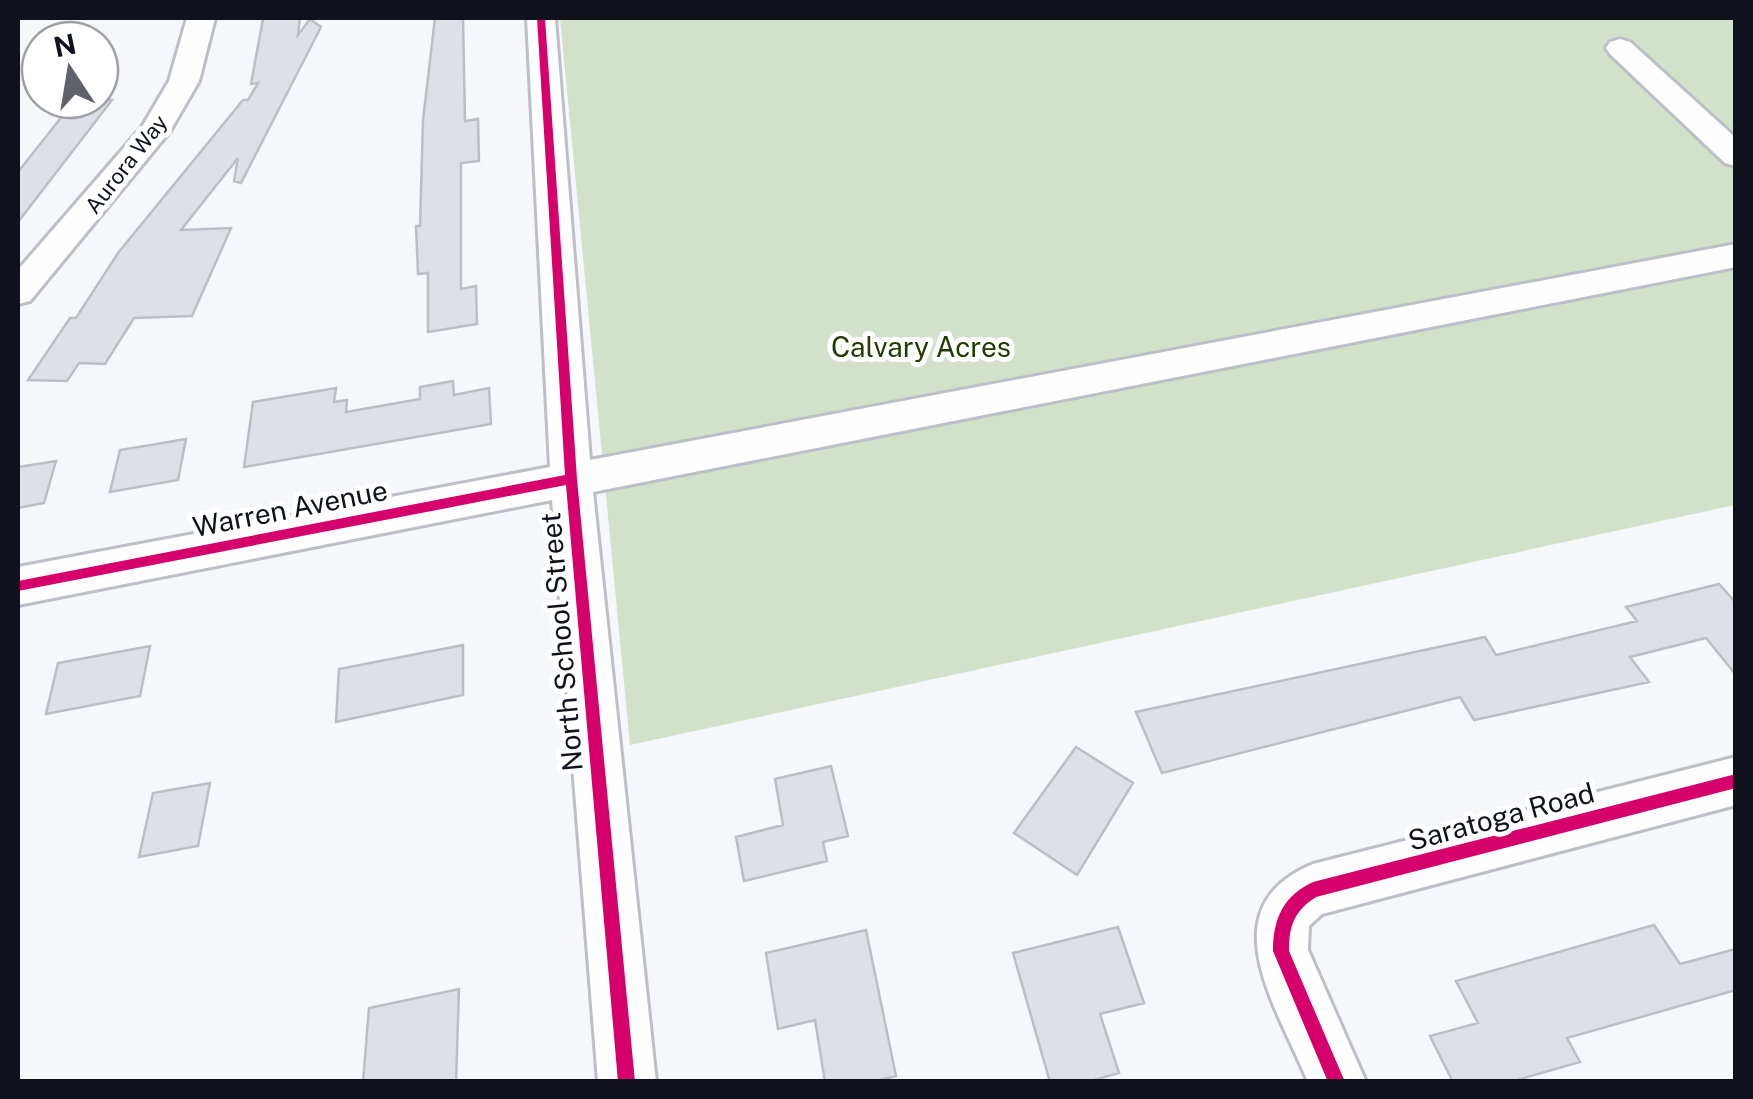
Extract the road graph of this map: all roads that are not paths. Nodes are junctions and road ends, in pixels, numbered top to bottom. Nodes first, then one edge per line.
1 (201, 18) edge
2 (541, 18) edge
3 (1620, 48) dead end
4 (1736, 156) edge
5 (1736, 255) edge
6 (18, 292) edge
7 (572, 479) junction
8 (18, 586) edge
9 (1736, 781) edge
10 (627, 1082) edge
11 (1337, 1082) edge

1 - 6 street, Aurora Way
2 - 7 street, North School Street
3 - 4 street
5 - 7 street, Warren Avenue
7 - 8 street, Warren Avenue
7 - 10 street, North School Street
9 - 11 street, Saratoga Road

